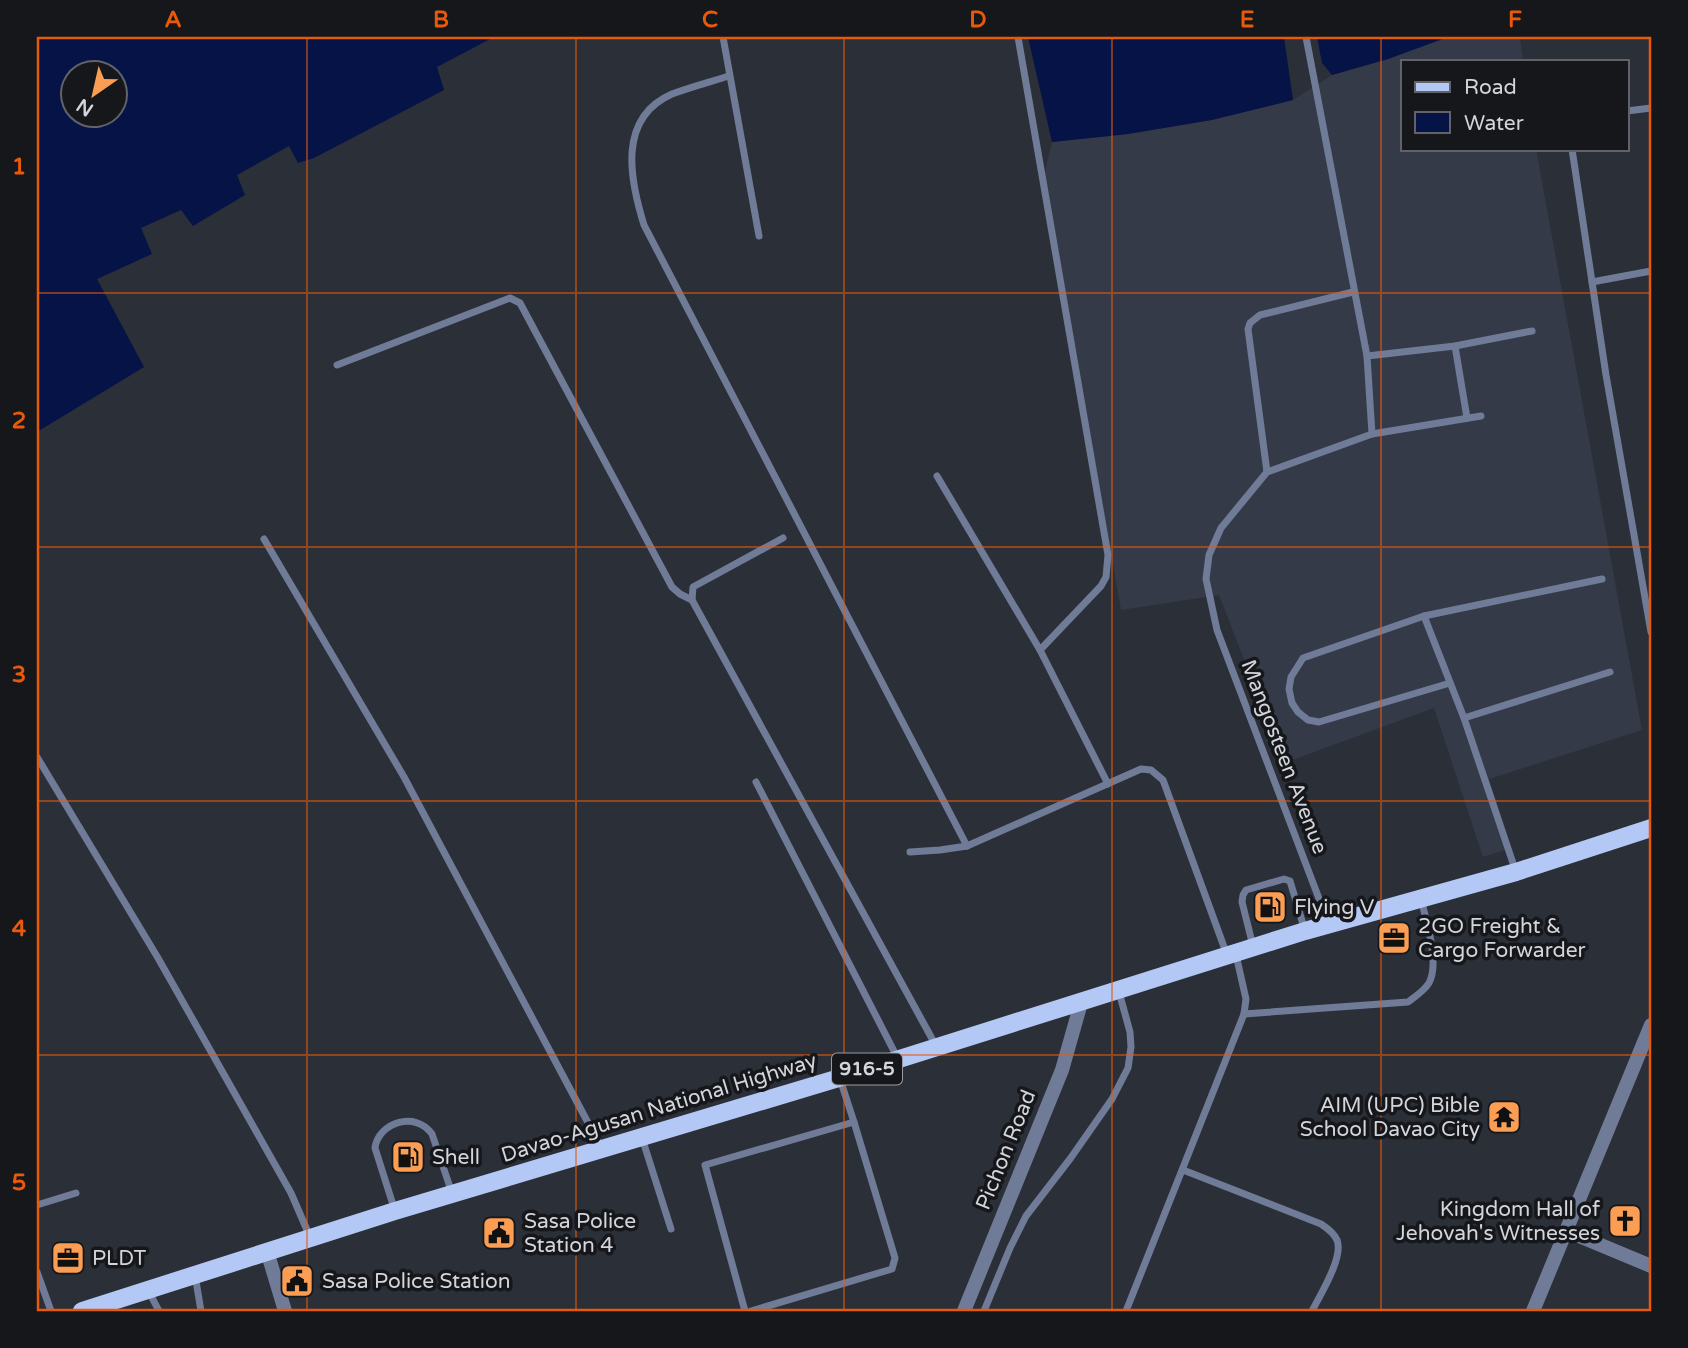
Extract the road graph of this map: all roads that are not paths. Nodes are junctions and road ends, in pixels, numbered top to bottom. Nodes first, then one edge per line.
1 (723, 37) edge
2 (1018, 37) edge
3 (1306, 37) edge
4 (729, 76) junction
5 (1651, 108) edge
6 (1628, 111) edge
7 (1572, 150) edge
8 (759, 236) dead end
9 (1651, 271) edge
10 (1592, 282) junction
11 (1353, 292) junction
12 (1532, 331) dead end
13 (1455, 346) junction
14 (1367, 356) junction
15 (337, 365) dead end
16 (1481, 416) dead end
17 (1467, 418) junction
18 (1371, 434) junction
19 (1267, 472) junction
20 (937, 476) dead end
21 (783, 538) dead end
22 (264, 539) dead end
23 (1602, 579) dead end
24 (692, 600) junction
25 (1424, 616) junction
26 (1651, 632) edge
27 (1040, 650) junction
28 (1610, 672) dead end
29 (1450, 683) junction
30 (1464, 718) junction
31 (37, 757) edge
32 (756, 782) dead end
33 (1108, 784) junction
34 (1651, 828) edge
35 (967, 846) junction
36 (910, 852) dead end
37 (1516, 872) junction
38 (1421, 899) junction
39 (1329, 925) junction
40 (1305, 931) junction
41 (1254, 948) junction
42 (1232, 956) junction
43 (1118, 991) junction
44 (1081, 1003) junction
45 (1244, 1014) junction
46 (1651, 1025) edge
47 (936, 1046) junction
48 (898, 1058) junction
49 (839, 1078) junction
50 (854, 1122) junction
51 (642, 1137) junction
52 (602, 1149) junction
53 (1183, 1170) junction
54 (76, 1192) dead end
55 (452, 1193) junction
56 (37, 1205) edge
57 (395, 1211) junction
58 (671, 1229) dead end
59 (1567, 1231) junction
60 (310, 1237) junction
61 (267, 1251) junction
62 (1651, 1266) edge
63 (37, 1272) edge
64 (195, 1275) junction
65 (147, 1290) junction
66 (51, 1311) edge
67 (82, 1311) edge
68 (159, 1311) edge
69 (201, 1311) edge
70 (285, 1311) edge
71 (746, 1311) edge
72 (751, 1311) edge
73 (964, 1311) edge
74 (984, 1311) edge
75 (1126, 1311) edge
76 (1312, 1311) edge
77 (1533, 1311) edge

1 - 4 lane
2 - 27 lane
3 - 11 lane
4 - 8 lane
4 - 35 lane
5 - 6 lane
7 - 10 lane
9 - 10 lane
10 - 26 lane
11 - 14 lane
11 - 19 lane
12 - 13 lane
13 - 14 lane
13 - 17 lane
14 - 18 lane
15 - 24 lane
16 - 17 lane
17 - 18 lane
18 - 19 lane
19 - 39 lane, Mangosteen Avenue
20 - 27 lane
21 - 24 lane
22 - 52 lane
23 - 25 lane
24 - 47 lane
25 - 29 lane
25 - 29 lane
27 - 33 lane
28 - 30 lane
29 - 30 lane
30 - 37 lane
31 - 60 lane
32 - 48 lane
33 - 35 lane
33 - 42 lane
34 - 37 main road, Davao-Agusan National Highway / 916-5
35 - 36 lane
37 - 38 main road, Davao-Agusan National Highway / 916-5
38 - 39 main road, Davao-Agusan National Highway / 916-5
38 - 45 lane
39 - 40 main road, Davao-Agusan National Highway / 916-5
40 - 41 main road, Davao-Agusan National Highway / 916-5
40 - 41 lane
41 - 42 main road, Davao-Agusan National Highway / 916-5
42 - 43 main road, Davao-Agusan National Highway / 916-5
42 - 45 lane
43 - 44 main road, Davao-Agusan National Highway / 916-5
43 - 74 lane
44 - 47 main road, Davao-Agusan National Highway / 916-5
44 - 73 street, Pichon Road
45 - 53 lane
46 - 59 street
47 - 48 main road, Davao-Agusan National Highway / 916-5
48 - 49 main road, Davao-Agusan National Highway / 916-5
49 - 50 lane
49 - 51 main road, Davao-Agusan National Highway / 916-5
50 - 71 lane
50 - 72 lane
51 - 52 main road, Davao-Agusan National Highway / 916-5
51 - 58 lane
52 - 55 main road, Davao-Agusan National Highway / 916-5
53 - 75 lane
53 - 76 lane
54 - 56 lane
55 - 57 main road, Davao-Agusan National Highway / 916-5
55 - 57 lane
57 - 60 main road, Davao-Agusan National Highway / 916-5
59 - 62 street
59 - 77 street
60 - 61 main road, Davao-Agusan National Highway / 916-5
61 - 64 main road, Davao-Agusan National Highway / 916-5
61 - 70 street
63 - 66 lane
64 - 65 main road, Davao-Agusan National Highway / 916-5
64 - 69 lane
65 - 67 main road, Davao-Agusan National Highway / 916-5
65 - 68 lane

